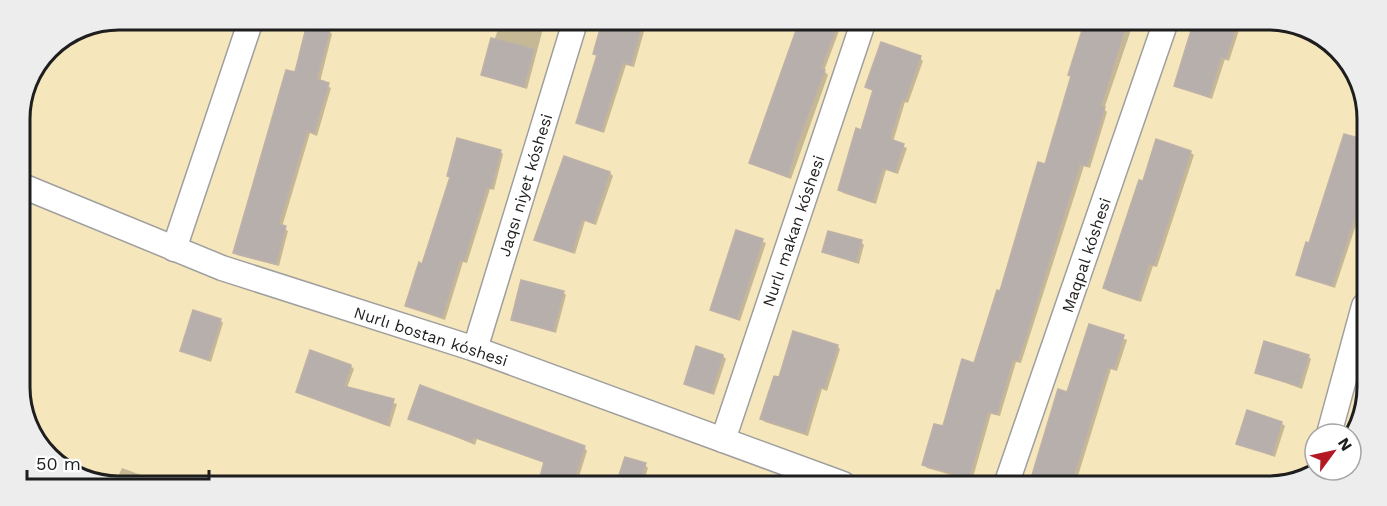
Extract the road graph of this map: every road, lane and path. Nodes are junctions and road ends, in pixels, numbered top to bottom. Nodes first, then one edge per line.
1 (248, 30) edge
2 (572, 30) edge
3 (861, 30) edge
4 (1163, 30) edge
5 (30, 189) edge
6 (174, 249) junction
7 (1357, 332) edge
8 (475, 349) junction
9 (1332, 422) edge
10 (723, 440) junction
11 (821, 476) edge
12 (1009, 476) edge

1 - 6 street
2 - 8 street, Jaqsı niyet kóshesi
3 - 10 street, Nurlı makan kóshesi
4 - 12 street, Maqpal kóshesi
5 - 6 street, Nurlı bostan kóshesi
6 - 8 street, Nurlı bostan kóshesi
7 - 9 street
8 - 10 street, Nurlı bostan kóshesi
10 - 11 street, Nurlı bostan kóshesi

